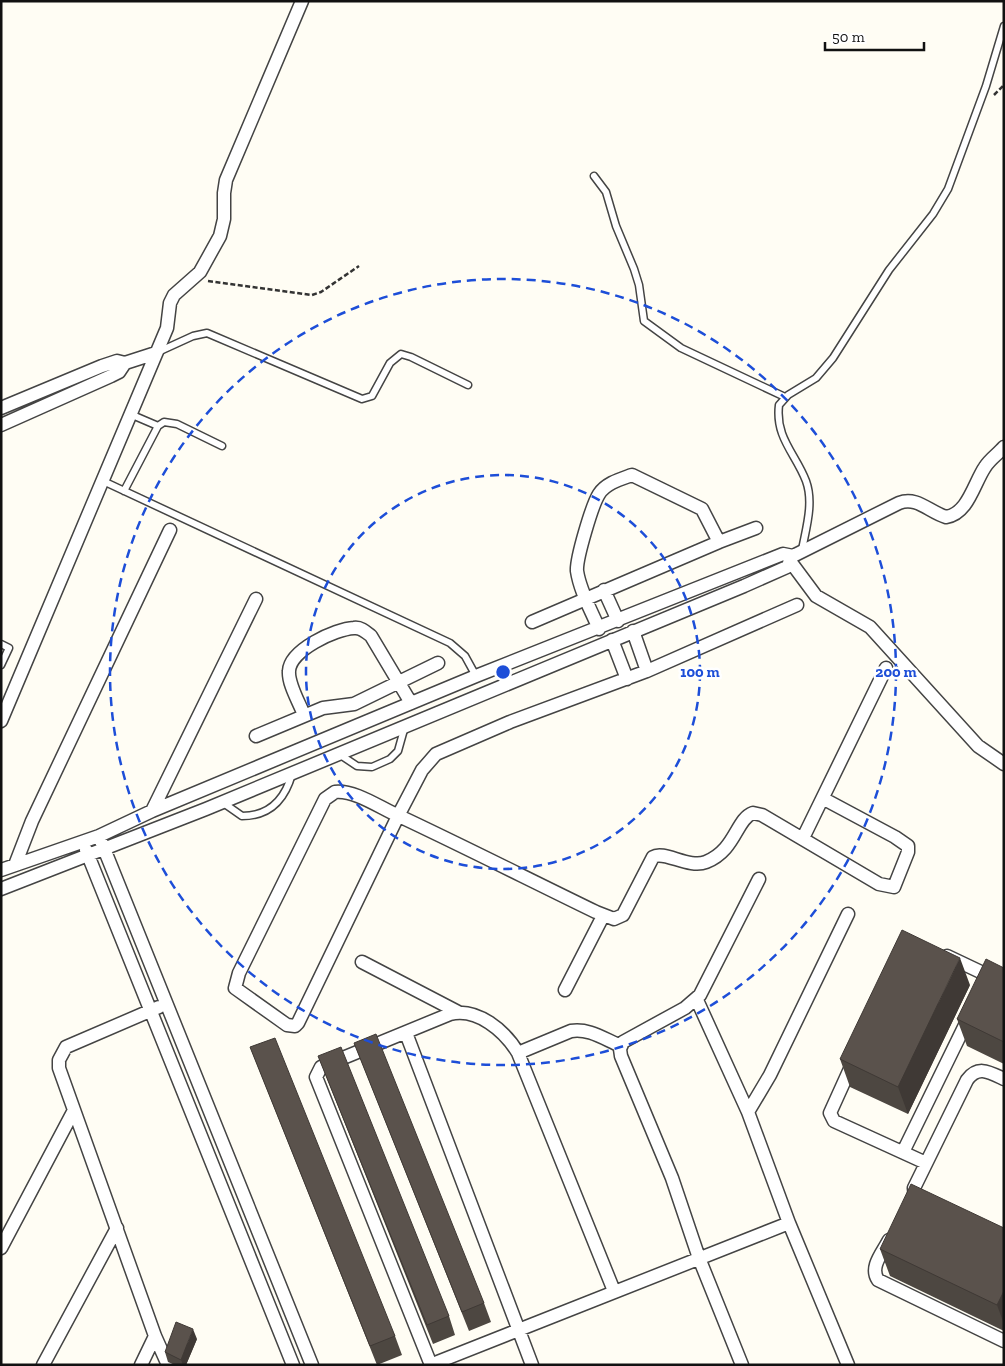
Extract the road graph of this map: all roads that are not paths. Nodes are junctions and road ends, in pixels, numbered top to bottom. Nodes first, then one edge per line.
1 (302, 1) edge
2 (1004, 26) edge
3 (594, 176) dead end
4 (156, 353) junction
5 (125, 363) junction
6 (468, 385) dead end
7 (785, 397) junction
8 (1, 408) edge
9 (130, 414) junction
10 (1, 425) edge
11 (158, 426) junction
12 (222, 446) dead end
13 (1003, 448) edge
14 (103, 481) junction
15 (124, 491) junction
16 (756, 528) dead end
17 (170, 530) dead end
18 (719, 542) junction
19 (795, 556) junction
20 (604, 590) junction
21 (585, 598) junction
22 (256, 599) dead end
23 (797, 605) dead end
24 (618, 621) junction
25 (532, 622) dead end
26 (599, 629) junction
27 (633, 631) junction
28 (612, 640) junction
29 (1, 644) edge
30 (438, 663) dead end
31 (1, 664) edge
32 (886, 668) dead end
33 (647, 671) junction
34 (476, 676) junction
35 (627, 679) junction
36 (398, 681) junction
37 (482, 696) junction
38 (411, 703) junction
39 (304, 715) junction
40 (1, 721) edge
41 (405, 726) junction
42 (256, 736) dead end
43 (338, 753) junction
44 (1004, 764) edge
45 (292, 773) junction
46 (824, 799) junction
47 (222, 802) junction
48 (152, 811) junction
49 (398, 816) junction
50 (99, 836) junction
51 (803, 838) junction
52 (83, 843) junction
53 (104, 849) junction
54 (90, 856) junction
55 (15, 865) junction
56 (1, 870) edge
57 (758, 879) dead end
58 (1, 889) edge
59 (848, 914) dead end
60 (602, 916) junction
61 (937, 952) edge
62 (362, 962) dead end
63 (1004, 983) edge
64 (565, 990) dead end
65 (697, 1000) junction
66 (976, 1002) edge
67 (166, 1004) junction
68 (151, 1011) junction
69 (458, 1012) junction
70 (406, 1033) junction
71 (620, 1046) junction
72 (858, 1052) edge
73 (518, 1053) junction
74 (1004, 1079) edge
75 (73, 1112) junction
76 (748, 1112) junction
77 (903, 1152) junction
78 (926, 1163) junction
79 (915, 1198) junction
80 (933, 1209) edge
81 (906, 1210) edge
82 (789, 1223) junction
83 (897, 1225) edge
84 (117, 1228) junction
85 (1, 1248) edge
86 (699, 1258) junction
87 (614, 1291) junction
88 (521, 1331) junction
89 (156, 1336) junction
90 (1004, 1341) edge
91 (43, 1365) edge
92 (141, 1365) edge
93 (168, 1365) edge
94 (293, 1365) edge
95 (312, 1365) edge
96 (431, 1365) edge
97 (532, 1365) edge
98 (742, 1365) edge
99 (848, 1365) edge

1 - 4 street
2 - 7 lane
3 - 7 lane
4 - 5 street
4 - 6 lane
4 - 9 street
5 - 8 street
5 - 10 street
7 - 19 lane
9 - 11 lane
9 - 14 street
11 - 12 lane
11 - 15 lane
13 - 19 street
14 - 15 lane
14 - 40 street
15 - 34 lane
16 - 18 street
17 - 55 street
18 - 20 street
18 - 21 street
19 - 24 street
19 - 27 street
19 - 44 street
20 - 21 street
20 - 24 street
21 - 25 street
21 - 26 street
22 - 48 street
23 - 33 street
24 - 26 street
26 - 34 street
27 - 28 street
27 - 33 street
28 - 35 street
28 - 37 street
29 - 31 lane
30 - 36 street
32 - 46 street
33 - 35 street
34 - 37 street
34 - 38 street
35 - 49 street
36 - 38 street
36 - 39 street
36 - 39 street
37 - 41 street
38 - 48 street
39 - 42 street
41 - 43 street
41 - 43 lane
43 - 45 street
45 - 47 street
45 - 47 lane
46 - 51 street
46 - 51 street
47 - 53 street
48 - 50 street
49 - 49 street
49 - 60 street
50 - 52 street
50 - 53 street
51 - 60 street
52 - 54 street
52 - 55 street
53 - 54 street
53 - 67 street
54 - 58 street
54 - 68 street
55 - 56 street
57 - 65 street
59 - 76 street
60 - 64 street
61 - 63 street
62 - 69 street
65 - 71 street
65 - 76 street
66 - 77 street
67 - 68 street
67 - 95 street
68 - 75 street
68 - 94 street
69 - 70 street
69 - 73 street
70 - 88 street
70 - 96 street
71 - 73 street
71 - 86 street
72 - 77 street
73 - 87 street
74 - 78 street
75 - 84 street
75 - 85 street
76 - 82 street
77 - 78 street
78 - 79 street
79 - 80 street
79 - 81 street
82 - 86 street
82 - 99 street
83 - 90 street
84 - 89 street
84 - 91 street
86 - 87 street
86 - 98 street
87 - 88 street
88 - 96 street
88 - 97 street
89 - 92 street
89 - 93 street

